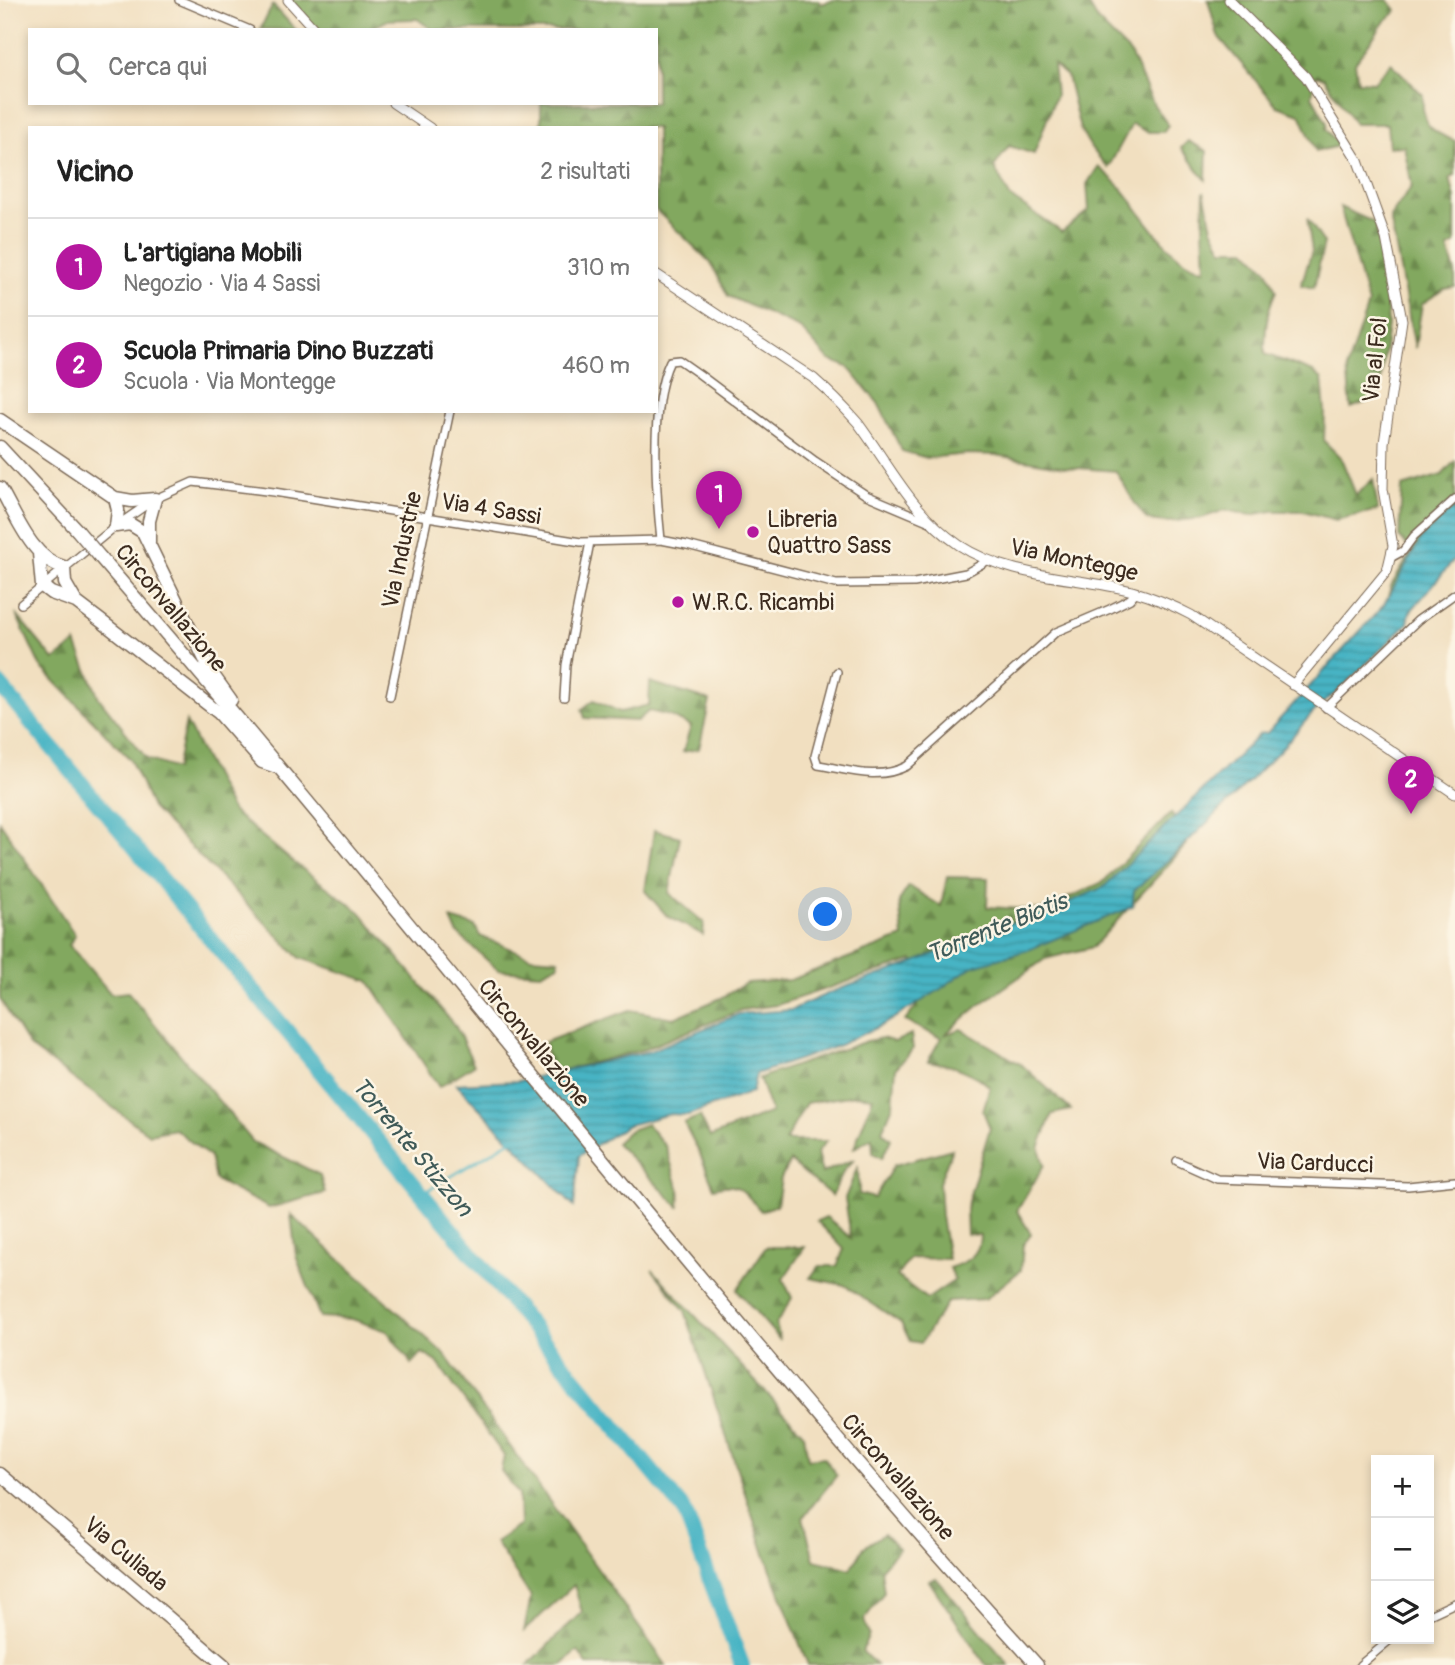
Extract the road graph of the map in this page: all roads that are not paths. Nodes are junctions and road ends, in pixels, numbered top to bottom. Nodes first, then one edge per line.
1 (179, 0) edge
2 (288, 0) edge
3 (1229, 0) edge
4 (245, 28) edge
5 (313, 28) edge
6 (396, 105) edge
7 (427, 126) edge
8 (658, 275) edge
9 (450, 413) edge
10 (0, 420) edge
11 (0, 447) edge
12 (0, 488) edge
13 (115, 498) junction
14 (155, 499) junction
15 (1455, 499) edge
16 (429, 519) junction
17 (931, 522) junction
18 (116, 526) junction
19 (661, 540) junction
20 (149, 542) junction
21 (590, 542) junction
22 (38, 554) junction
23 (1392, 557) junction
24 (987, 561) junction
25 (64, 567) junction
26 (42, 586) junction
27 (1136, 592) junction
28 (1455, 594) edge
29 (76, 602) junction
30 (21, 604) dead end
31 (836, 672) dead end
32 (1293, 685) junction
33 (390, 696) dead end
34 (564, 698) dead end
35 (1322, 705) junction
36 (278, 768) junction
37 (1455, 794) edge
38 (1177, 1161) dead end
39 (1455, 1181) edge
40 (0, 1474) edge
41 (1455, 1603) edge
42 (1434, 1613) edge
43 (1385, 1644) edge
44 (224, 1665) edge
45 (1037, 1665) edge
46 (1360, 1665) edge

1 - 4 street
2 - 5 street
3 - 23 street, Via al Fol
6 - 7 street
8 - 17 street, Via Montegge
9 - 16 street, Via Industrie
10 - 13 main road
11 - 36 main road, Circonvallazione, bridge
12 - 22 main road
13 - 14 main road
13 - 18 main road
14 - 16 street, Via 4 Sassi
14 - 18 street, Via 4 Sassi
14 - 20 main road
15 - 23 street
16 - 21 street, Via 4 Sassi
16 - 33 street, Via Industrie
17 - 19 street
17 - 24 street, Via Montegge
18 - 20 main road
18 - 25 street, Via 4 Sassi
19 - 21 street, Via 4 Sassi
19 - 24 street, Via 4 Sassi
20 - 36 main road
21 - 34 street
22 - 25 main road
22 - 26 main road
23 - 32 street
24 - 27 street, Via Montegge
25 - 26 street, Via 4 Sassi
25 - 29 main road
26 - 29 main road
26 - 30 street, Via 4 Sassi
27 - 31 street
27 - 32 street, Via Montegge
28 - 35 street
29 - 36 main road
32 - 35 street, Via Montegge
35 - 37 street, Via Montegge
36 - 45 main road, Circonvallazione
38 - 39 street, Via Carducci
40 - 44 main road, Via Culiada
41 - 42 street
43 - 46 street

